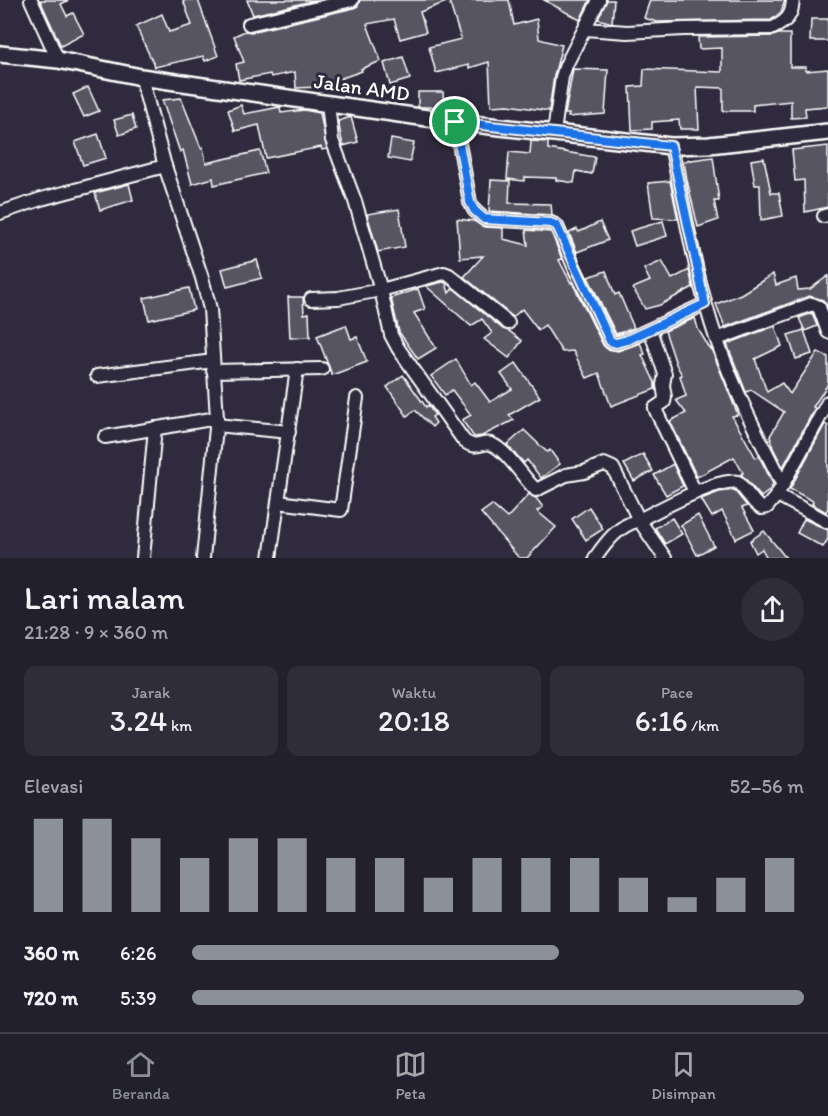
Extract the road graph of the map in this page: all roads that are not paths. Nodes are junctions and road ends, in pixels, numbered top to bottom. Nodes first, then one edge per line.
1 (31, 0) edge
2 (352, 0) edge
3 (599, 0) edge
4 (793, 0) edge
5 (249, 24) dead end
6 (585, 29) junction
7 (0, 54) edge
8 (58, 60) junction
9 (141, 77) junction
10 (328, 103) junction
11 (455, 122) junction
12 (554, 132) junction
13 (828, 132) edge
14 (671, 146) junction
15 (165, 166) junction
16 (0, 213) edge
17 (381, 290) junction
18 (310, 299) dead end
19 (705, 304) junction
20 (508, 323) dead end
21 (650, 330) junction
22 (828, 332) edge
23 (717, 339) junction
24 (213, 366) junction
25 (297, 369) junction
26 (322, 369) dead end
27 (97, 376) dead end
28 (357, 398) dead end
29 (828, 402) edge
30 (216, 422) junction
31 (155, 428) junction
32 (289, 432) junction
33 (105, 437) dead end
34 (780, 490) junction
35 (695, 492) junction
36 (278, 502) junction
37 (639, 519) junction
38 (828, 522) edge
39 (143, 558) edge
40 (203, 558) edge
41 (270, 558) edge
42 (595, 558) edge
43 (664, 558) edge

1 - 8 street
2 - 5 street
3 - 6 street
4 - 6 street
6 - 12 street
7 - 8 street, Jalan AMD
8 - 9 street, Jalan AMD
9 - 10 street, Jalan AMD
9 - 15 street
10 - 11 street, Jalan AMD
10 - 17 street
11 - 12 street, Jalan AMD
11 - 21 street
12 - 14 street, Jalan AMD
13 - 14 street, Jalan AMD
14 - 19 street
15 - 16 street
15 - 24 street
17 - 18 street
17 - 20 street
17 - 37 street
19 - 21 street
19 - 23 street
21 - 35 street
22 - 23 street
23 - 34 street
24 - 25 street
24 - 27 street
24 - 30 street
25 - 26 street
25 - 32 street
28 - 36 street
29 - 34 street
30 - 31 street
30 - 32 street
30 - 40 street
31 - 33 street
31 - 39 street
32 - 36 street
34 - 35 street
34 - 38 street
35 - 37 street
36 - 41 street
37 - 42 street
37 - 43 street

